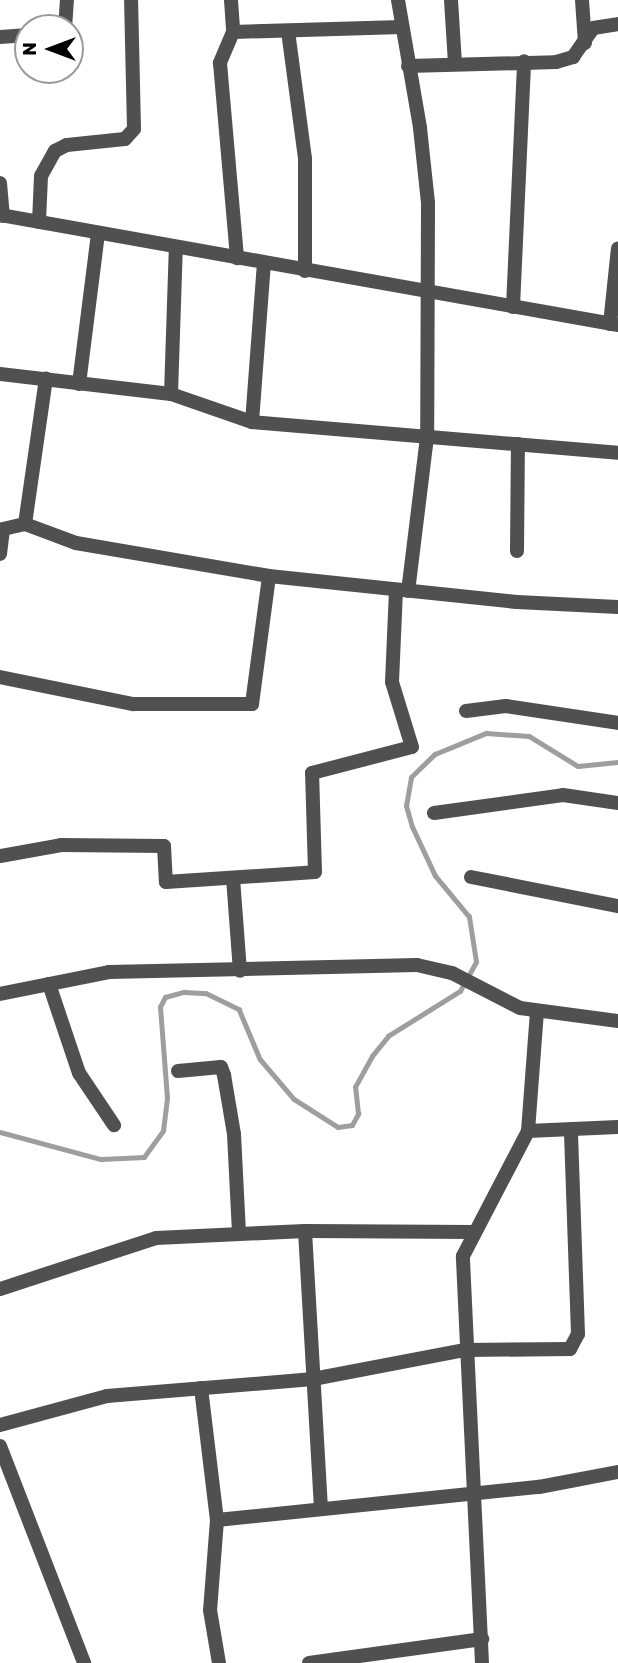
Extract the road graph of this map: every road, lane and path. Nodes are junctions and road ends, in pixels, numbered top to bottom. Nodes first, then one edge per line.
1 (131, 0) edge
2 (231, 0) edge
3 (398, 0) edge
4 (451, 0) edge
5 (582, 0) edge
6 (618, 24) edge
7 (402, 27) junction
8 (288, 31) junction
9 (233, 32) junction
10 (585, 43) junction
11 (524, 61) junction
12 (455, 64) junction
13 (408, 66) junction
14 (0, 183) edge
15 (2, 216) edge
16 (39, 222) junction
17 (99, 233) junction
18 (176, 247) junction
19 (618, 248) edge
20 (237, 258) junction
21 (264, 263) junction
22 (305, 271) junction
23 (429, 292) junction
24 (513, 307) junction
25 (614, 324) edge
26 (0, 374) edge
27 (47, 379) junction
28 (79, 384) junction
29 (171, 394) junction
30 (251, 422) junction
31 (427, 437) junction
32 (519, 444) junction
33 (618, 453) edge
34 (25, 524) junction
35 (1, 529) edge
36 (517, 551) dead end
37 (0, 554) edge
38 (269, 576) junction
39 (402, 591) junction
40 (618, 607) edge
41 (0, 677) edge
42 (466, 711) dead end
43 (618, 723) edge
44 (618, 803) edge
45 (433, 813) dead end
46 (0, 856) edge
47 (471, 877) dead end
48 (233, 878) junction
49 (618, 906) edge
50 (240, 971) junction
51 (48, 984) junction
52 (0, 994) edge
53 (537, 1012) junction
54 (618, 1021) edge
55 (178, 1071) dead end
56 (114, 1125) dead end
57 (618, 1127) edge
58 (571, 1129) junction
59 (528, 1131) junction
60 (305, 1231) junction
61 (473, 1232) junction
62 (239, 1234) junction
63 (0, 1289) edge
64 (465, 1350) junction
65 (313, 1380) junction
66 (201, 1388) junction
67 (0, 1425) edge
68 (0, 1446) edge
69 (618, 1472) edge
70 (476, 1493) junction
71 (321, 1507) junction
72 (217, 1520) junction
73 (482, 1639) junction
74 (84, 1663) edge
75 (219, 1663) edge
76 (309, 1663) edge
77 (482, 1663) edge

1 - 16 street
2 - 9 street
3 - 7 street
4 - 12 street
5 - 10 street
6 - 10 street
7 - 8 street
7 - 13 street
8 - 9 street
8 - 22 street
9 - 20 street
10 - 11 street
11 - 12 street
11 - 24 street
12 - 13 street
13 - 23 street
14 - 15 street
15 - 16 street
16 - 17 street
17 - 18 street
17 - 28 street
18 - 20 street
18 - 29 street
19 - 25 street
20 - 21 street
21 - 22 street
21 - 30 street
22 - 23 street
23 - 24 street
23 - 31 street
24 - 25 street
26 - 27 street
27 - 28 street
27 - 34 street
28 - 29 street
29 - 30 street
30 - 31 street
31 - 32 street
31 - 39 street
32 - 33 street
32 - 36 street
34 - 35 street
34 - 38 street
35 - 37 street
38 - 39 street
38 - 41 street
39 - 40 street
39 - 48 street
42 - 43 street
44 - 45 street
46 - 48 street
47 - 49 street
48 - 50 street
50 - 51 street
50 - 53 street
51 - 52 street
51 - 56 street
53 - 54 street
53 - 59 street
55 - 62 street
57 - 58 street
58 - 59 street
58 - 64 street
59 - 61 street
60 - 61 street
60 - 62 street
60 - 65 street
61 - 64 street
62 - 63 street
64 - 65 street
64 - 70 street
65 - 66 street
65 - 71 street
66 - 67 street
66 - 72 street
68 - 74 street
69 - 70 street
70 - 71 street
70 - 73 street
71 - 72 street
72 - 75 street
73 - 76 street
73 - 77 street

